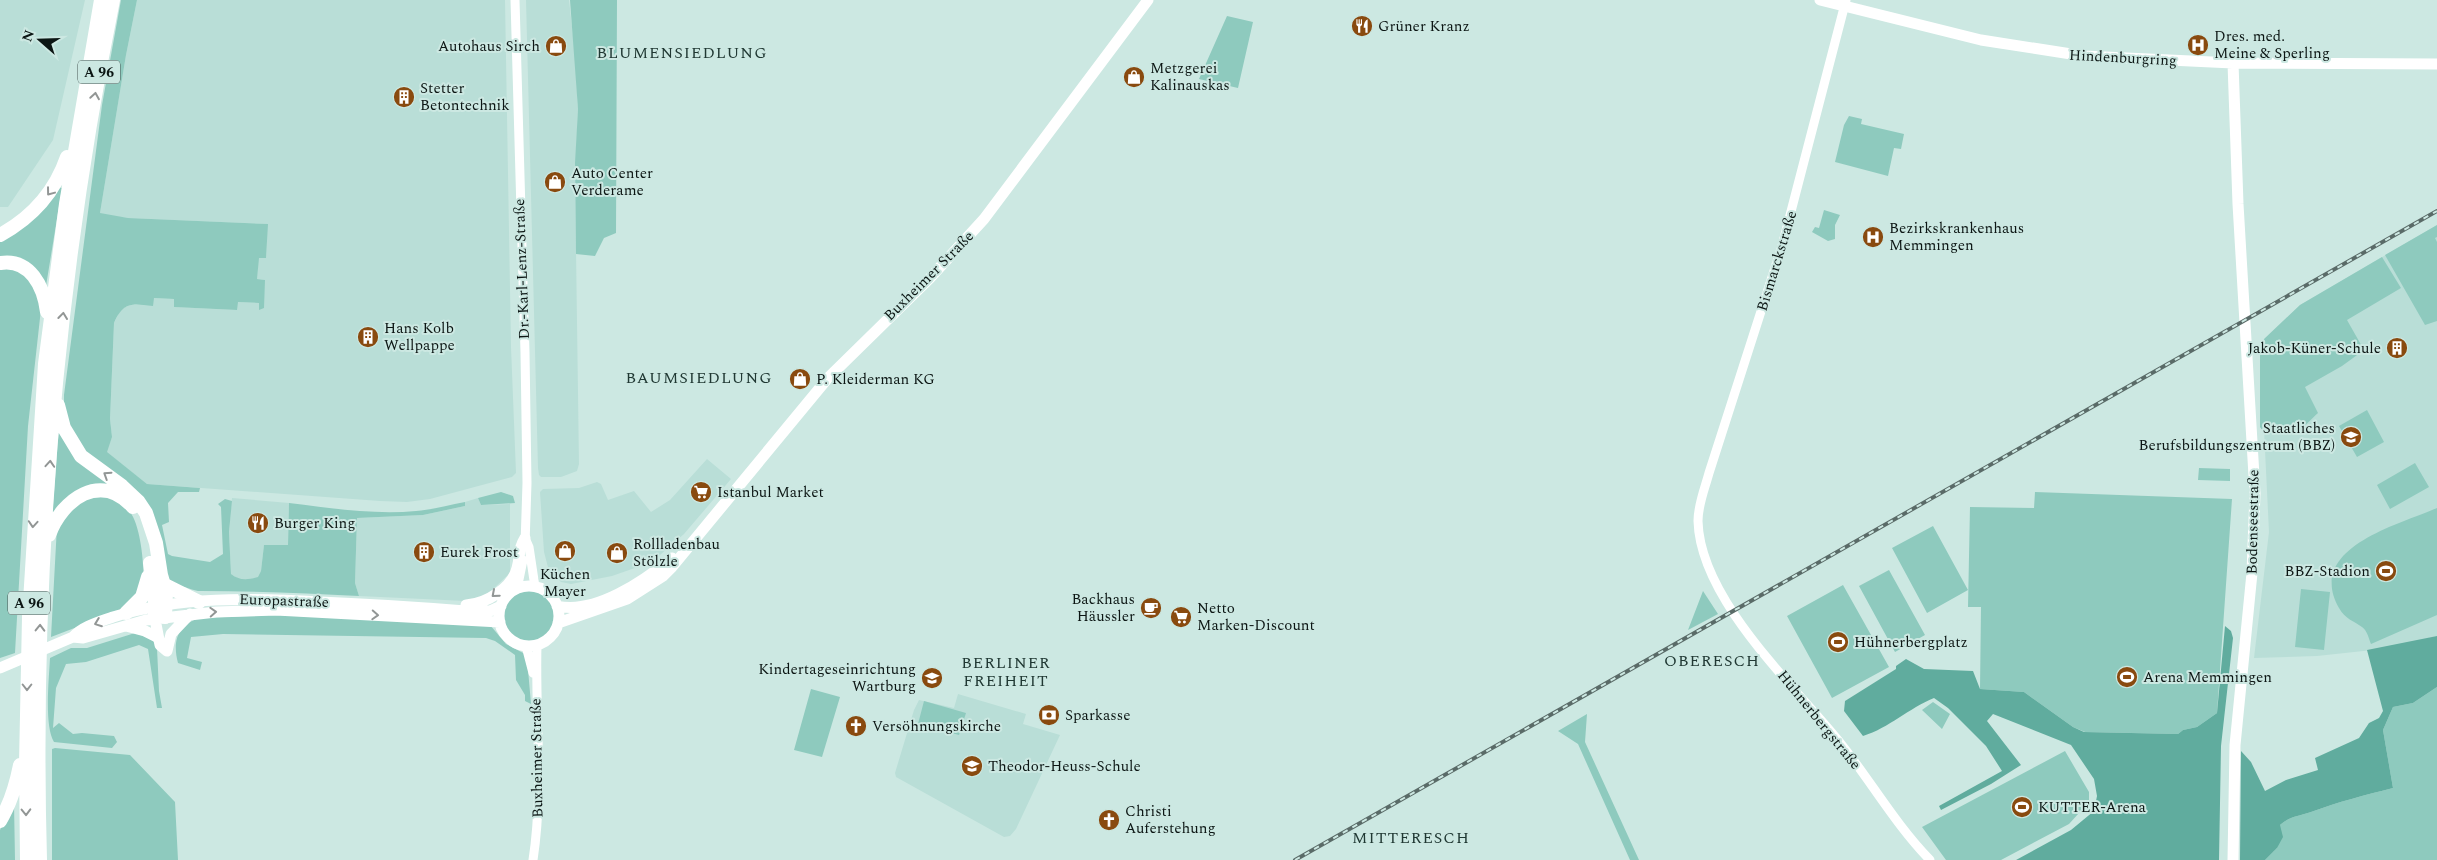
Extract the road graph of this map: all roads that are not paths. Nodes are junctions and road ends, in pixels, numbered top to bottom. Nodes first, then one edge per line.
1 (101, 0) edge
2 (113, 0) edge
3 (515, 0) edge
4 (1148, 0) edge
5 (1820, 0) edge
6 (1845, 3) edge
7 (2233, 63) junction
8 (2437, 64) edge
9 (83, 98) junction
10 (0, 235) edge
11 (0, 263) edge
12 (49, 328) junction
13 (55, 390) junction
14 (1698, 518) joint
15 (525, 538) junction
16 (694, 539) junction
17 (44, 548) junction
18 (152, 574) junction
19 (165, 585) junction
20 (535, 587) junction
21 (517, 589) junction
22 (199, 602) junction
23 (502, 606) junction
24 (557, 606) junction
25 (440, 609) junction
26 (160, 612) junction
27 (190, 614) junction
28 (125, 619) junction
29 (500, 622) junction
30 (558, 623) junction
31 (157, 638) junction
32 (532, 645) junction
33 (167, 651) junction
34 (4, 666) edge
35 (32, 730) junction
36 (28, 764) junction
37 (0, 821) edge
38 (27, 860) edge
39 (40, 860) edge
40 (534, 860) edge
41 (1930, 860) edge
42 (2233, 860) edge

1 - 9 highway, A 96
13 -> 2 highway, A 96
3 - 15 street, Dr.-Karl-Lenz-Straße
4 - 16 main road, Buxheimer Straße
5 - 6 main road, Hindenburgring
6 - 7 main road, Hindenburgring
6 - 14 street, Bismarckstraße
7 - 8 main road, Hindenburgring
7 - 42 main road, Bodenseestraße
9 -> 10 highway
9 - 12 highway, A 96
11 - 12 highway, A 96
12 -> 35 highway, A 96
17 -> 13 highway, A 96
19 -> 13 highway, A 96
14 - 41 street, Hühnerbergstraße
15 - 20 street, Dr.-Karl-Lenz-Straße
15 - 21 street, Dr.-Karl-Lenz-Straße
15 -> 25 main road
16 - 24 main road, Buxheimer Straße
16 - 30 main road, Buxheimer Straße
17 - 18 highway
35 -> 17 highway, A 96
18 - 26 highway
18 - 28 highway
19 - 22 highway
19 - 26 highway, A 96
20 - 21 main road
20 - 24 main road
21 - 23 main road
22 - 25 main road, Europastraße
22 - 26 main road, Europastraße
23 - 25 main road, Europastraße
23 - 29 main road
24 - 30 main road
26 - 27 main road, Europastraße
26 - 28 main road, Europastraße
26 - 31 main road
26 - 33 main road
27 -> 29 main road, Europastraße
27 - 33 main road
28 - 31 main road
28 - 34 main road, Europastraße
29 - 32 main road
30 - 32 main road
31 - 33 main road
32 - 40 street, Buxheimer Straße
35 - 36 highway
36 - 37 highway
36 -> 38 highway
36 - 39 highway

